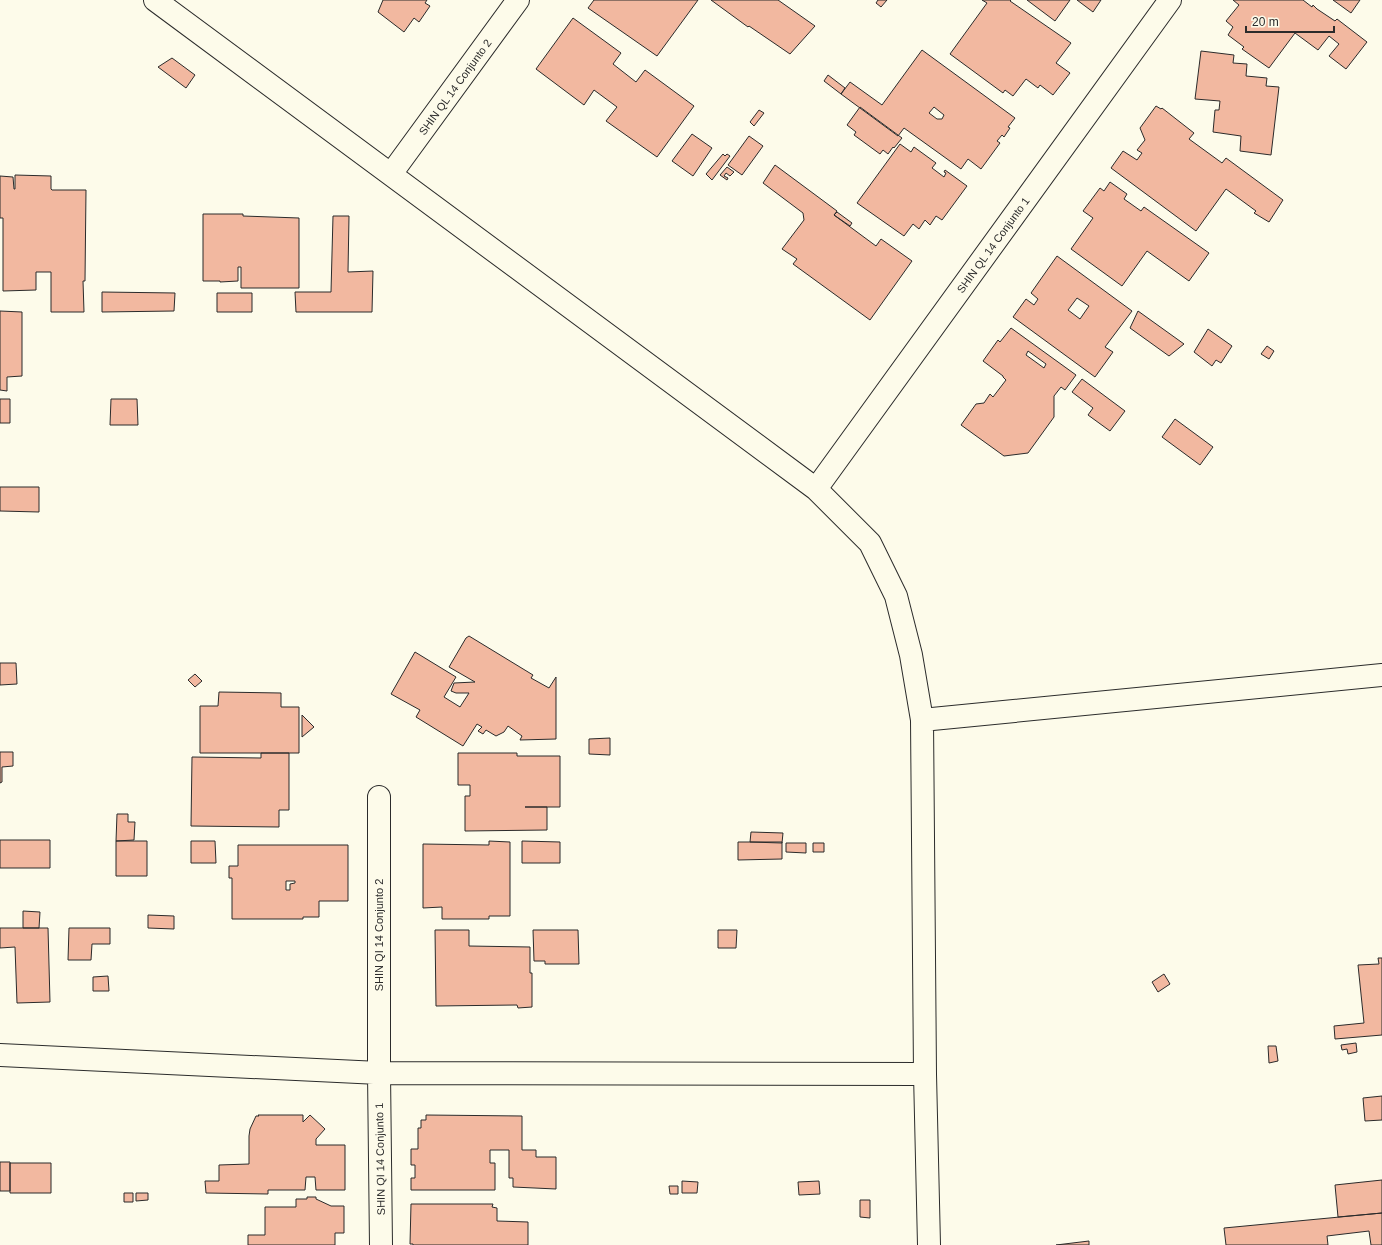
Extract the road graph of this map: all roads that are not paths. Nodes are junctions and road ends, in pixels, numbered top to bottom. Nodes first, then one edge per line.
1 (155, 0) edge
2 (518, 0) edge
3 (1170, 0) edge
4 (391, 174) junction
5 (816, 489) junction
6 (1382, 675) edge
7 (922, 720) junction
8 (379, 797) dead end
9 (0, 1056) edge
10 (379, 1073) junction
11 (925, 1074) junction
12 (381, 1245) edge
13 (929, 1245) edge

1 - 4 street
2 - 4 street, SHIN QL 14 Conjunto 2
3 - 5 street, SHIN QL 14 Conjunto 1
4 - 5 street
5 - 7 street
6 - 7 street
7 - 11 street
8 - 10 street, SHIN QI 14 Conjunto 2
9 - 10 street
10 - 11 street
10 - 12 street, SHIN QI 14 Conjunto 1
11 - 13 street

